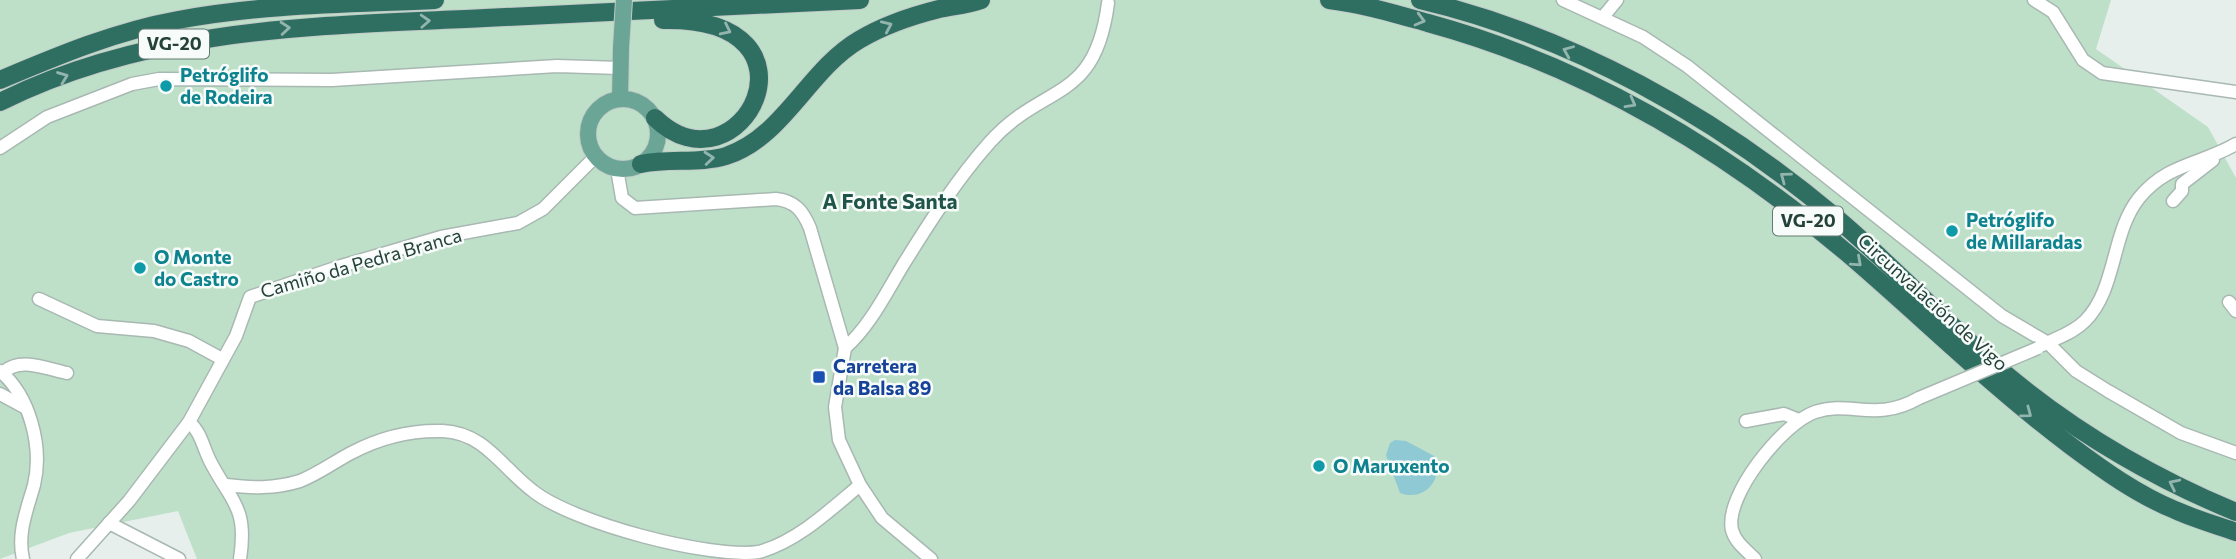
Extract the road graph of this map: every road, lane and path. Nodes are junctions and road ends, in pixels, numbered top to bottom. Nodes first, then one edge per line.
1 (268, 0) edge
2 (435, 0) edge
3 (624, 0) edge
4 (860, 0) edge
5 (981, 0) edge
6 (1329, 0) edge
7 (1420, 0) edge
8 (1563, 0) edge
9 (1617, 0) edge
10 (2039, 1) edge
11 (1108, 3) dead end
12 (513, 17) junction
13 (1603, 17) junction
14 (177, 20) junction
15 (620, 68) junction
16 (0, 80) edge
17 (2236, 92) edge
18 (620, 99) junction
19 (0, 102) edge
20 (655, 118) junction
21 (2236, 144) edge
22 (0, 148) edge
23 (596, 156) junction
24 (2215, 157) junction
25 (641, 164) junction
26 (617, 169) junction
27 (2174, 201) dead end
28 (39, 299) dead end
29 (2043, 345) junction
30 (845, 348) junction
31 (222, 359) junction
32 (2, 372) edge
33 (67, 373) dead end
34 (0, 394) edge
35 (26, 408) junction
36 (1799, 420) junction
37 (1746, 421) dead end
38 (189, 422) junction
39 (2236, 453) edge
40 (226, 485) junction
41 (860, 485) junction
42 (2236, 512) edge
43 (109, 523) junction
44 (2236, 532) edge
45 (23, 559) edge
46 (76, 559) edge
47 (179, 559) edge
48 (240, 559) edge
49 (931, 559) edge
50 (1755, 559) edge

1 - 14 highway
2 - 14 highway, VG-20
3 - 15 main road, bridge
4 - 12 highway, VG-20
25 -> 5 highway
6 -> 44 highway, Circunvalación de Vigo / VG-20
42 -> 7 highway, Circunvalación de Vigo / VG-20
8 - 13 street
9 - 13 street
10 - 17 street
11 - 30 street
19 -> 12 highway, VG-20
12 -> 20 highway
13 - 29 street
14 - 16 highway, VG-20
15 - 18 main road
15 - 22 street
18 - 20 main road
18 - 23 main road
20 - 25 main road
21 - 24 street
23 - 26 main road
23 - 31 street, Camiño da Pedra Branca
24 - 27 street
24 - 29 street
25 - 26 main road
26 - 30 street
28 - 31 street
29 - 36 street, bridge
29 - 39 street
30 - 41 street
31 - 38 street, Camiño da Pedra Branca
32 - 33 street
32 - 35 street
34 - 35 street
35 - 45 street
36 - 37 street
36 - 50 street
38 - 40 street
38 - 43 street, Camiño da Pedra Branca
40 - 41 street
40 - 48 street
41 - 49 street
43 - 46 street, Camiño da Pedra Branca
43 - 47 street

